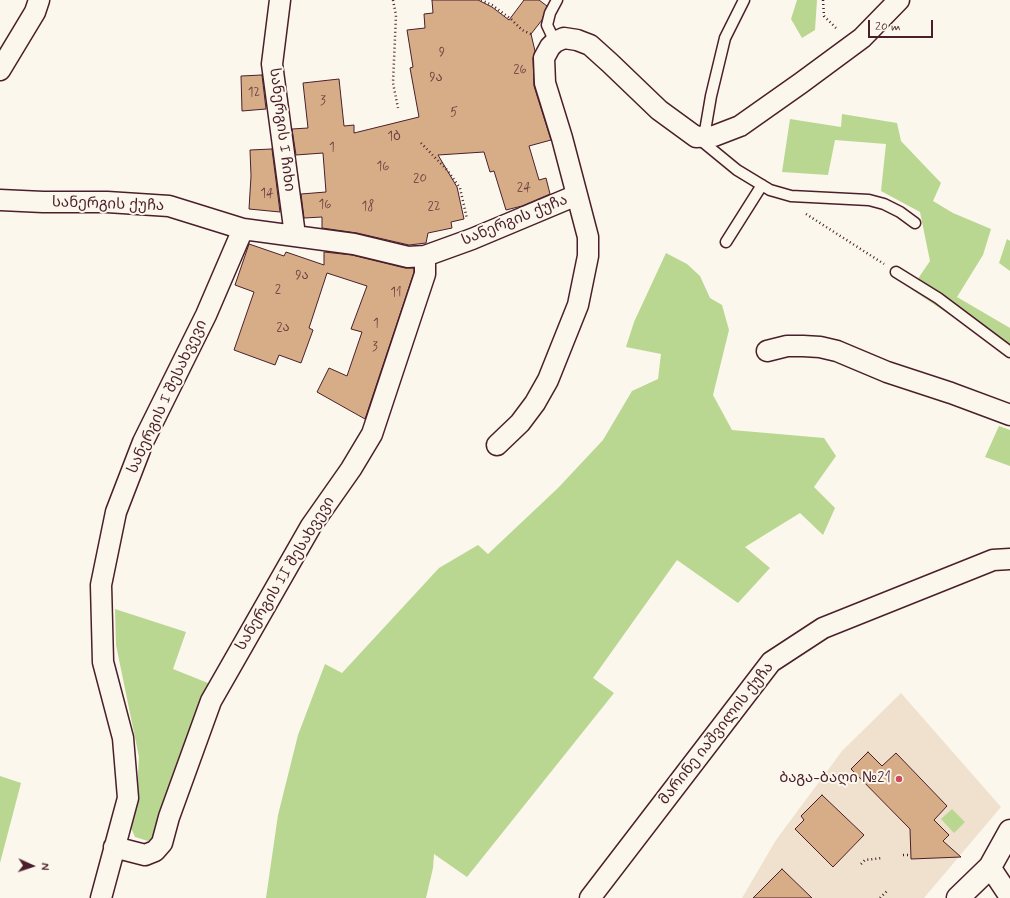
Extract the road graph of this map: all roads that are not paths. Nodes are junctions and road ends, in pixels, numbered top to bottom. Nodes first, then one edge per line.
1 (39, 0) edge
2 (280, 0) edge
3 (557, 0) edge
4 (744, 0) edge
5 (899, 0) edge
6 (553, 44) junction
7 (0, 70) edge
8 (700, 137) junction
9 (762, 185) junction
10 (577, 195) junction
11 (0, 200) edge
12 (915, 223) dead end
13 (243, 229) junction
14 (296, 235) junction
15 (726, 242) dead end
16 (425, 256) junction
17 (896, 272) road end
18 (767, 351) dead end
19 (1010, 352) edge
20 (1010, 415) edge
21 (498, 445) dead end
22 (1010, 559) edge
23 (1010, 831) edge
24 (114, 846) junction
25 (990, 867) junction
26 (1010, 897) edge
27 (101, 898) edge
28 (590, 898) edge
29 (958, 898) edge

1 - 7 street
2 - 14 street, სანერგის I ჩიხი
3 - 6 lane
4 - 8 lane
5 - 8 street
6 - 8 street
6 - 10 street, სანერგის ქუჩა
8 - 9 lane
9 - 12 lane
9 - 15 lane
10 - 16 street, სანერგის ქუჩა
10 - 21 street
11 - 13 street, სანერგის ქუჩა
13 - 14 street, სანერგის ქუჩა
13 - 24 street, სანერგის I შესახვევი
14 - 16 street, სანერგის ქუჩა
16 - 24 street, სანერგის II შესახვევი
17 - 19 lane
18 - 20 street
22 - 28 street, მარინე იაშვილის ქუჩა
23 - 25 street
24 - 27 street, სანერგის I შესახვევი
25 - 26 street
25 - 29 street

